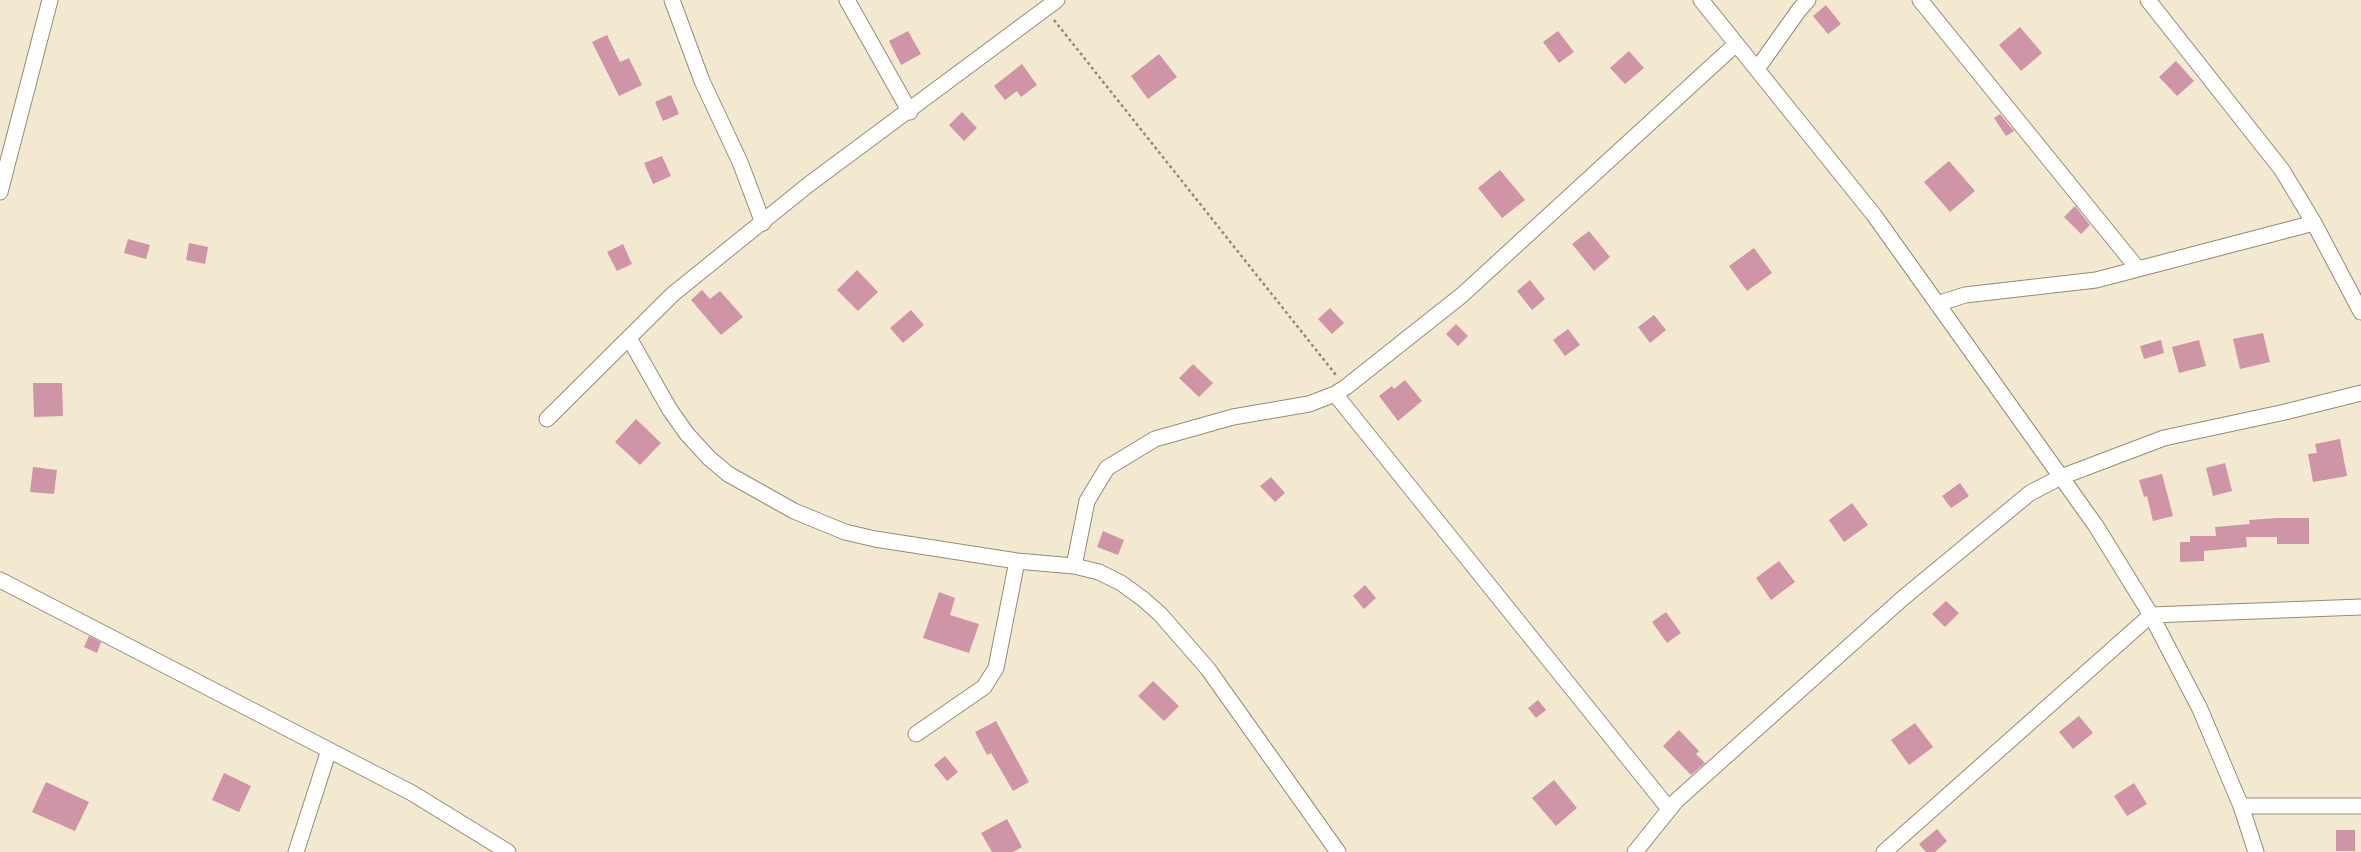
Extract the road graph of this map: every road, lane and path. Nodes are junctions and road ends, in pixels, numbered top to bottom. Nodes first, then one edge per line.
1 (50, 0) edge
2 (672, 0) edge
3 (847, 0) edge
4 (1057, 0) edge
5 (1701, 0) edge
6 (1808, 0) edge
7 (1920, 0) edge
8 (2148, 0) edge
9 (1041, 4) edge
10 (1736, 44) junction
11 (1757, 69) junction
12 (910, 112) junction
13 (0, 192) edge
14 (763, 223) junction
15 (2314, 223) junction
16 (2138, 269) junction
17 (1937, 304) junction
18 (2361, 312) edge
19 (629, 338) junction
20 (1340, 390) junction
21 (2361, 393) edge
22 (547, 420) dead end
23 (2061, 477) junction
24 (1017, 561) junction
25 (1074, 566) junction
26 (0, 580) edge
27 (2361, 607) edge
28 (2151, 615) junction
29 (916, 734) dead end
30 (329, 750) junction
31 (2241, 806) junction
32 (2361, 806) edge
33 (1669, 809) junction
34 (296, 852) edge
35 (508, 852) edge
36 (1338, 852) edge
37 (1635, 852) edge
38 (1884, 852) edge
39 (2256, 852) edge

1 - 13 street
2 - 14 street
3 - 12 street
4 - 9 street
5 - 10 street
6 - 11 street
7 - 16 street
8 - 15 street
9 - 12 street
9 - 20 path
10 - 11 street
10 - 20 street
11 - 17 street
12 - 14 street
14 - 19 street
15 - 16 street
15 - 18 street
16 - 17 street
17 - 23 street
19 - 22 street
19 - 24 street
20 - 25 street
20 - 33 street
21 - 23 street
23 - 28 street
23 - 33 street
24 - 25 street
24 - 29 street
25 - 36 street
26 - 30 street
27 - 28 street
28 - 31 street
28 - 38 street
30 - 34 street
30 - 35 street
31 - 32 street
31 - 39 street
33 - 37 street

